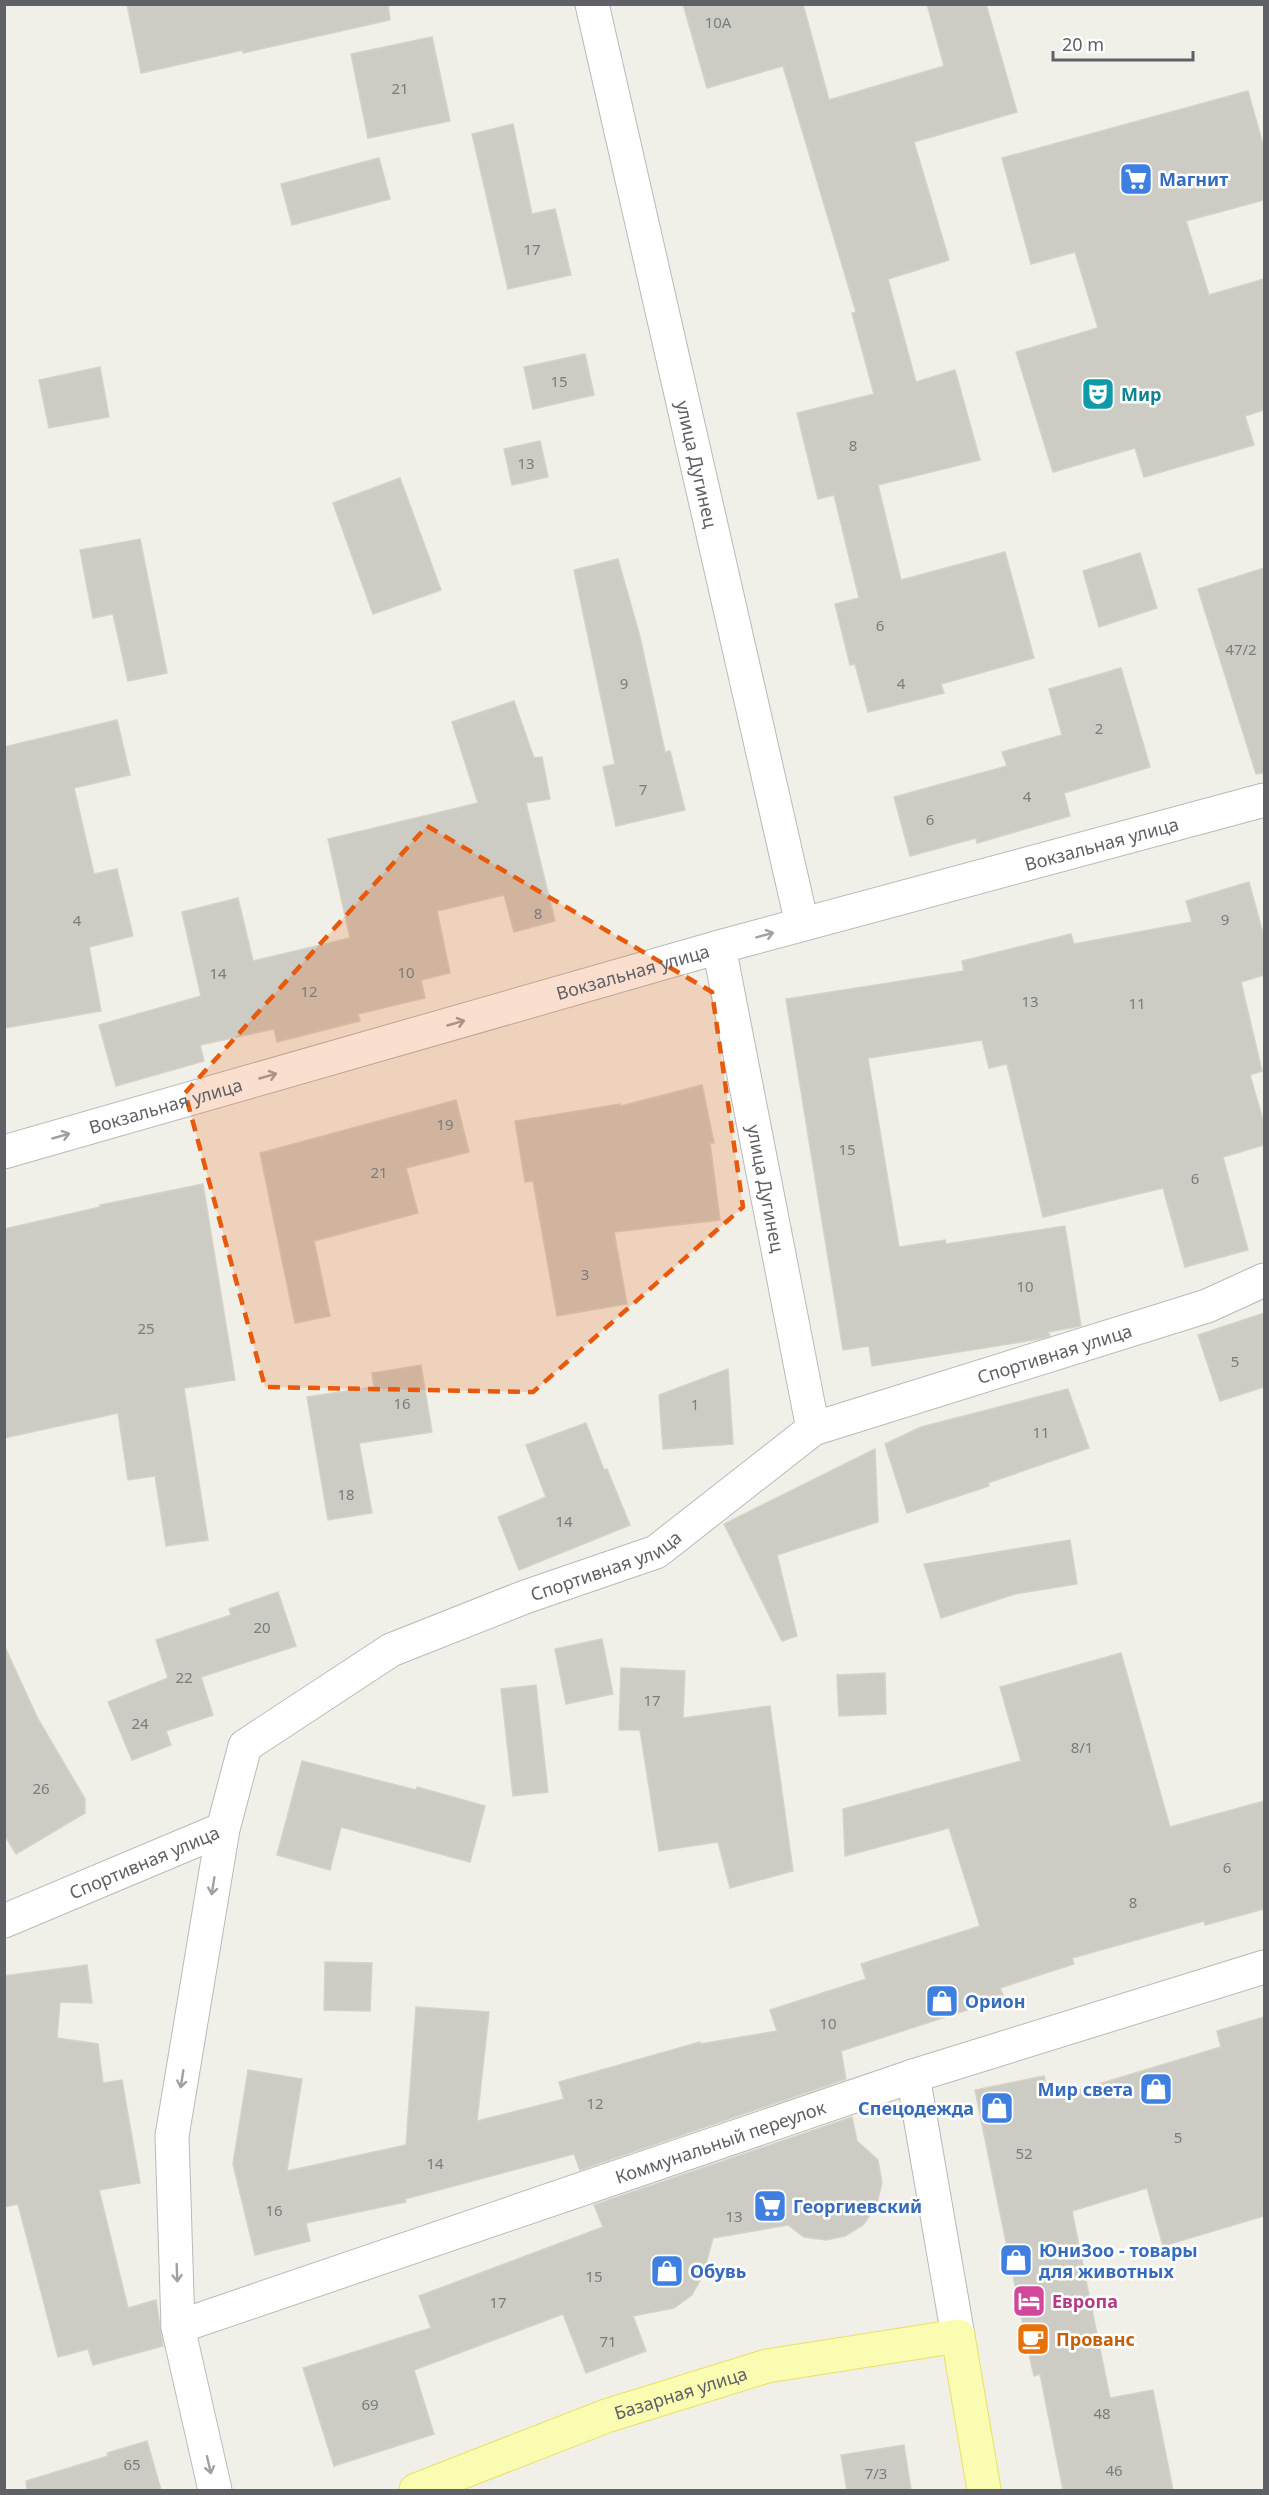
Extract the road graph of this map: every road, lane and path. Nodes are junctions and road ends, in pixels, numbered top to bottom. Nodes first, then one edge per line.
1 (592, 4) edge
2 (1264, 800) edge
3 (802, 924) junction
4 (719, 947) junction
5 (4, 1152) edge
6 (1264, 1280) edge
7 (813, 1429) junction
8 (223, 1829) junction
9 (4, 1922) edge
10 (1264, 1967) edge
11 (912, 2076) junction
12 (178, 2327) junction
13 (958, 2336) junction
14 (215, 2490) edge
15 (416, 2490) edge
16 (984, 2490) edge

1 - 3 street, улица Дугинец
2 - 3 street, Вокзальная улица
4 -> 3 street, Вокзальная улица
5 -> 4 street, Вокзальная улица
4 - 7 street, улица Дугинец
6 - 7 street, Спортивная улица
7 - 8 street, Спортивная улица
8 - 9 street, Спортивная улица
8 -> 12 street
10 - 11 street, Коммунальный переулок
11 - 12 street, Коммунальный переулок
11 - 13 street
12 -> 14 street
13 - 15 main road, Базарная улица
13 - 16 main road

